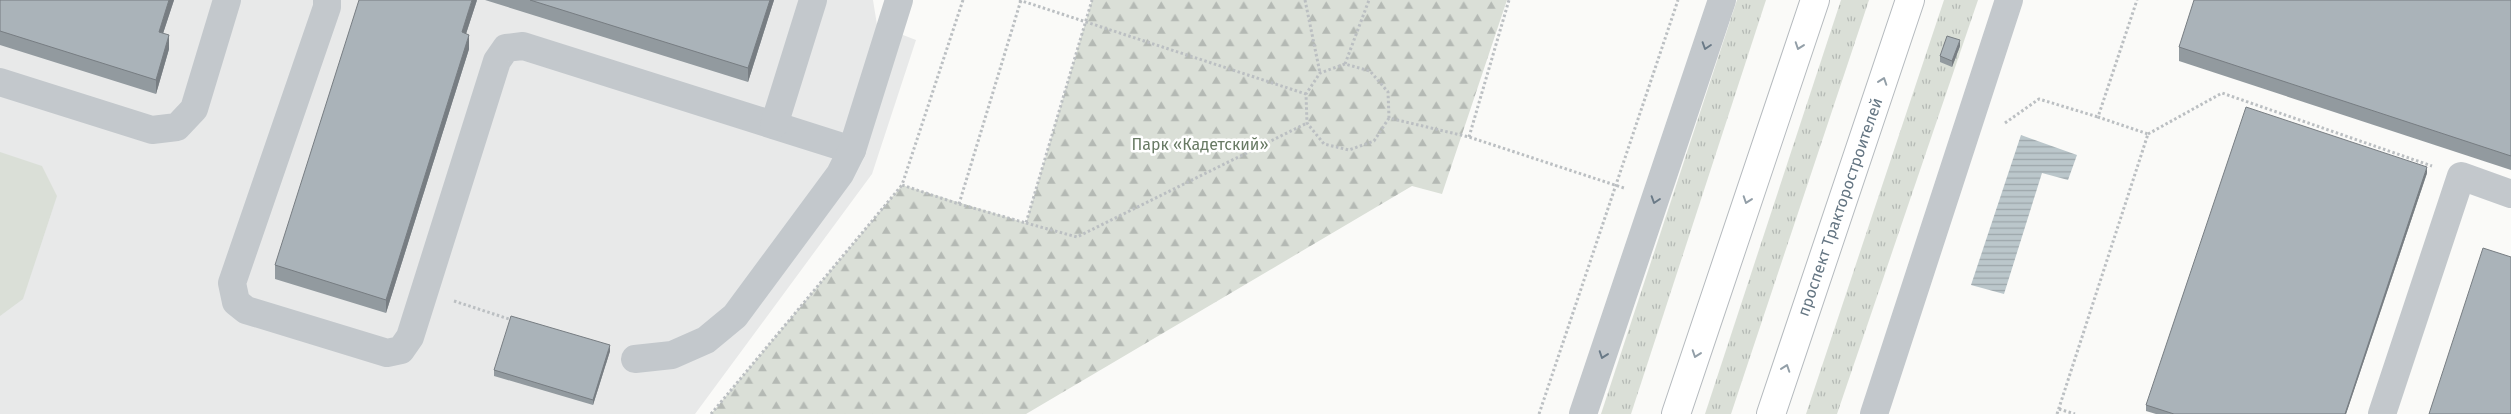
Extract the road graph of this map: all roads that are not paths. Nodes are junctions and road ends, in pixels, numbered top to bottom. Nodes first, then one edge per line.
1 (227, 0) edge
2 (327, 0) edge
3 (813, 0) edge
4 (899, 0) edge
5 (1722, 0) edge
6 (1815, 0) edge
7 (1910, 0) edge
8 (2009, 0) edge
9 (0, 82) edge
10 (774, 125) junction
11 (852, 150) junction
12 (2511, 194) edge
13 (634, 359) dead end
14 (1584, 414) edge
15 (1676, 414) edge
16 (1771, 414) edge
17 (1874, 414) edge
18 (2382, 414) edge

1 - 9 street
2 - 10 street
3 - 10 street
4 - 11 street
5 -> 14 street
6 -> 15 main road
16 -> 7 main road, проспект Тракторостроителей
8 - 17 street
10 - 11 street
11 - 13 street
12 - 18 street

